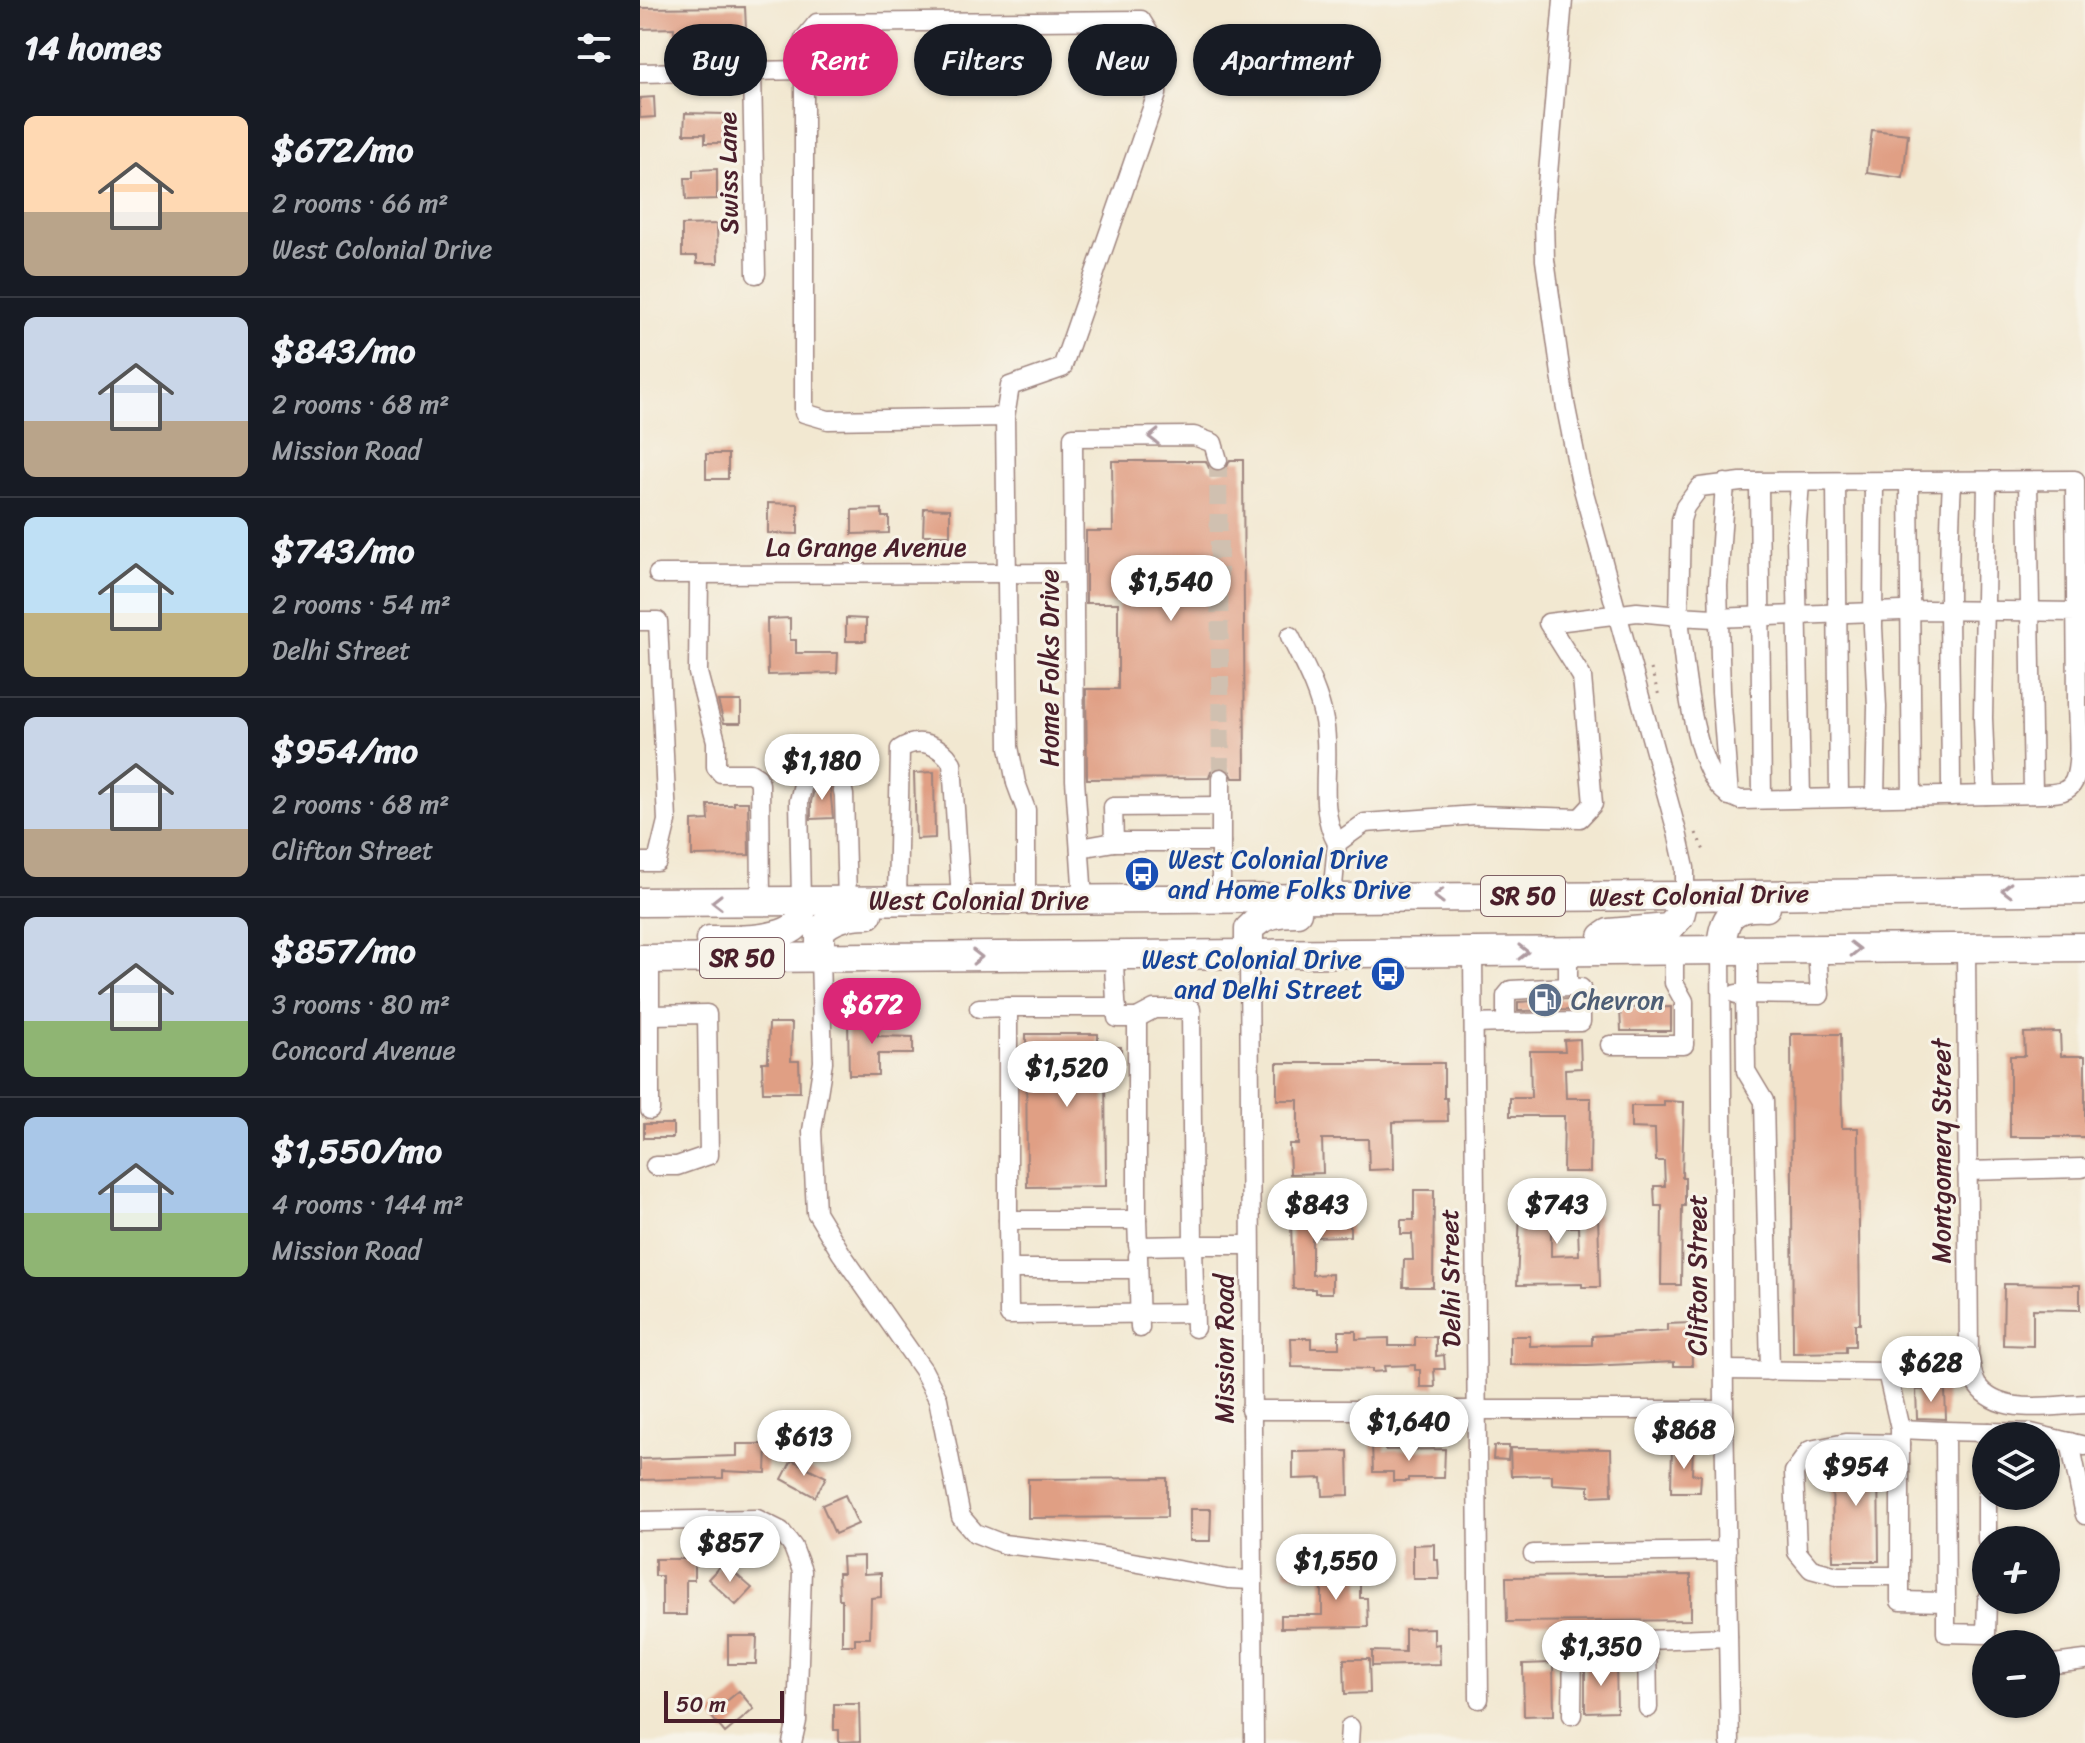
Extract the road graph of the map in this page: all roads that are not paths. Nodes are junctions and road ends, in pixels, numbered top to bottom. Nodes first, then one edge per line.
1 (1563, 0) edge
2 (816, 24) edge
3 (640, 73) edge
4 (664, 73) edge
5 (752, 96) edge
6 (804, 96) edge
7 (756, 274) dead end
8 (1005, 417) junction
9 (1218, 460) dead end
10 (2080, 480) edge
11 (2028, 481) junction
12 (1759, 482) junction
13 (1952, 482) junction
14 (1987, 482) junction
15 (1725, 483) junction
16 (1800, 483) junction
17 (1836, 483) junction
18 (1874, 483) junction
19 (1909, 483) junction
20 (1007, 573) junction
21 (1074, 573) junction
22 (658, 574) dead end
23 (699, 574) junction
24 (1948, 610) junction
25 (1910, 611) junction
26 (1985, 611) junction
27 (2030, 612) junction
28 (2076, 612) junction
29 (1873, 613) junction
30 (1836, 614) junction
31 (1799, 615) junction
32 (1618, 616) junction
33 (1679, 616) junction
34 (1760, 616) junction
35 (1719, 617) junction
36 (640, 621) edge
37 (1290, 636) dead end
38 (1221, 778) tunnel mouth
39 (2033, 794) junction
40 (1986, 795) junction
41 (1729, 796) junction
42 (1912, 796) junction
43 (1951, 796) junction
44 (1839, 797) junction
45 (1875, 797) junction
46 (1801, 798) junction
47 (1762, 799) junction
48 (1221, 806) junction
49 (1114, 842) junction
50 (1221, 842) junction
51 (1337, 843) junction
52 (1080, 848) junction
53 (640, 862) edge
54 (2085, 890) edge
55 (1851, 893) junction
56 (1386, 896) junction
57 (1685, 896) junction
58 (1332, 897) junction
59 (1221, 898) junction
60 (1026, 899) junction
61 (1083, 899) junction
62 (897, 900) junction
63 (955, 900) junction
64 (761, 901) junction
65 (801, 901) junction
66 (847, 901) junction
67 (640, 902) edge
68 (2085, 947) edge
69 (1966, 948) junction
70 (1817, 949) junction
71 (1674, 950) junction
72 (1734, 950) junction
73 (1575, 951) junction
74 (1473, 952) junction
75 (1249, 954) junction
76 (1114, 955) junction
77 (820, 958) junction
78 (645, 959) edge
79 (1568, 987) junction
80 (1746, 994) junction
81 (1721, 995) junction
82 (1008, 1007) junction
83 (1117, 1007) junction
84 (979, 1008) dead end
85 (650, 1015) junction
86 (1137, 1018) junction
87 (1506, 1023) junction
88 (1474, 1024) junction
89 (1610, 1045) dead end
90 (1722, 1078) junction
91 (1748, 1078) junction
92 (650, 1110) dead end
93 (655, 1166) dead end
94 (2082, 1168) dead end
95 (1967, 1171) junction
96 (1008, 1220) junction
97 (1137, 1220) junction
98 (1193, 1245) junction
99 (1250, 1245) junction
100 (1138, 1246) junction
101 (1009, 1269) junction
102 (1138, 1269) junction
103 (1140, 1321) junction
104 (1724, 1370) junction
105 (1770, 1371) junction
106 (2085, 1404) edge
107 (1250, 1410) junction
108 (1478, 1410) junction
109 (1724, 1410) junction
110 (1945, 1431) junction
111 (1972, 1433) edge
112 (1900, 1436) junction
113 (2078, 1444) edge
114 (2085, 1515) edge
115 (640, 1521) edge
116 (1727, 1551) junction
117 (1533, 1554) dead end
118 (1900, 1576) junction
119 (1252, 1580) junction
120 (1946, 1602) junction
121 (1728, 1637) junction
122 (1972, 1637) edge
123 (1647, 1640) junction
124 (2085, 1660) edge
125 (2060, 1663) edge
126 (1479, 1699) dead end
127 (1648, 1708) dead end
128 (1572, 1715) dead end
129 (792, 1743) edge
130 (1254, 1743) edge
131 (1730, 1743) edge

1 - 32 street
2 - 8 street
3 - 4 street
5 - 7 street, Swiss Lane
6 - 8 street
8 - 20 street
9 -> 21 street, Home Folks Drive
10 - 11 street
10 - 28 street
11 - 14 street
11 - 27 street
12 - 15 street
12 - 16 street
12 - 34 street
13 - 14 street
13 - 19 street
13 - 24 street
14 - 26 street
15 - 33 street
15 - 35 street
16 - 17 street
16 - 31 street
17 - 18 street
17 - 30 street
18 - 19 street
18 - 29 street
19 - 25 street
20 - 21 street, La Grange Avenue
20 - 23 street, La Grange Avenue
20 - 60 street
21 - 52 street, Home Folks Drive
22 - 23 street, La Grange Avenue
23 - 64 street
24 - 25 street
24 - 26 street
24 - 43 street
25 - 29 street
25 - 42 street
26 - 27 street
26 - 40 street
27 - 28 street
27 - 39 street
28 - 39 street
29 - 30 street
29 - 45 street
30 - 31 street
30 - 44 street
31 - 34 street
31 - 46 street
32 - 33 street
32 - 51 street
32 - 57 street
33 - 35 street
33 - 41 street
34 - 35 street
34 - 47 street
35 - 41 street
36 - 53 street
37 - 51 street
38 - 48 street
39 - 40 street
40 - 43 street
41 - 47 street
42 - 43 street
42 - 45 street
44 - 45 street
44 - 46 street
46 - 47 street
48 - 49 street
48 - 50 street
49 - 50 street
49 - 52 street
50 - 59 street
51 - 58 street
52 - 61 street, Home Folks Drive
54 -> 55 highway, West Colonial Drive / SR 50
55 - 57 highway, West Colonial Drive / SR 50
55 - 72 highway
57 -> 56 highway, West Colonial Drive / SR 50
56 - 58 highway, West Colonial Drive / SR 50
56 - 75 highway
57 - 73 highway
58 - 59 highway, West Colonial Drive / SR 50
59 - 61 highway, West Colonial Drive / SR 50
60 - 61 highway, West Colonial Drive / SR 50
60 - 63 highway, West Colonial Drive / SR 50
62 - 63 highway, West Colonial Drive / SR 50
62 - 63 street
62 - 66 highway, West Colonial Drive / SR 50
63 - 77 highway
64 - 65 highway, West Colonial Drive / SR 50
64 -> 67 highway, West Colonial Drive / SR 50
65 - 66 highway, West Colonial Drive / SR 50
65 - 66 street
65 - 78 highway
68 - 69 highway, West Colonial Drive / SR 50
70 -> 69 highway, West Colonial Drive / SR 50
69 - 95 street, Montgomery Street
70 - 72 highway, West Colonial Drive / SR 50
70 - 80 street
71 - 72 highway, West Colonial Drive / SR 50
71 - 73 highway, West Colonial Drive / SR 50
71 - 89 street
72 - 80 street
72 - 81 street, Clifton Street
74 -> 73 highway, West Colonial Drive / SR 50
73 - 79 street
74 - 75 highway, West Colonial Drive / SR 50
74 - 88 street, Delhi Street
75 - 76 highway, West Colonial Drive / SR 50
75 - 99 street, Mission Road
77 -> 76 highway, West Colonial Drive / SR 50
76 - 83 street
77 - 78 highway, West Colonial Drive / SR 50
77 - 119 street
78 - 85 street
79 - 87 street
79 - 87 street
80 - 81 street
80 - 91 street
81 - 90 street, Clifton Street
82 - 83 street
82 - 84 street
82 - 96 street
83 - 86 street
85 - 92 street
85 - 93 street
86 - 97 street
86 - 98 street
87 - 88 street
88 - 108 street, Delhi Street
90 - 91 street
90 - 104 street, Clifton Street
91 - 105 street
94 - 95 street
95 - 106 street, Montgomery Street
96 - 97 street
96 - 101 street
97 - 100 street
98 - 99 street
98 - 100 street
98 - 103 street
99 - 107 street, Mission Road
100 - 102 street
101 - 102 street
101 - 103 street
102 - 103 street
104 - 105 street
104 - 109 street, Clifton Street
105 - 112 street
107 - 108 street
107 - 119 street, Mission Road
108 - 109 street
108 - 126 street, Delhi Street
109 - 116 street, Clifton Street
110 - 111 street
110 - 112 street
110 - 120 street
112 - 118 street
112 - 118 street
113 - 114 street
115 - 129 street
116 - 117 street
116 - 121 street, Clifton Street
118 - 120 street
119 - 130 street, Mission Road
120 - 122 street
121 - 123 street
121 - 131 street, Clifton Street
123 - 127 street
123 - 128 street
124 - 125 street

